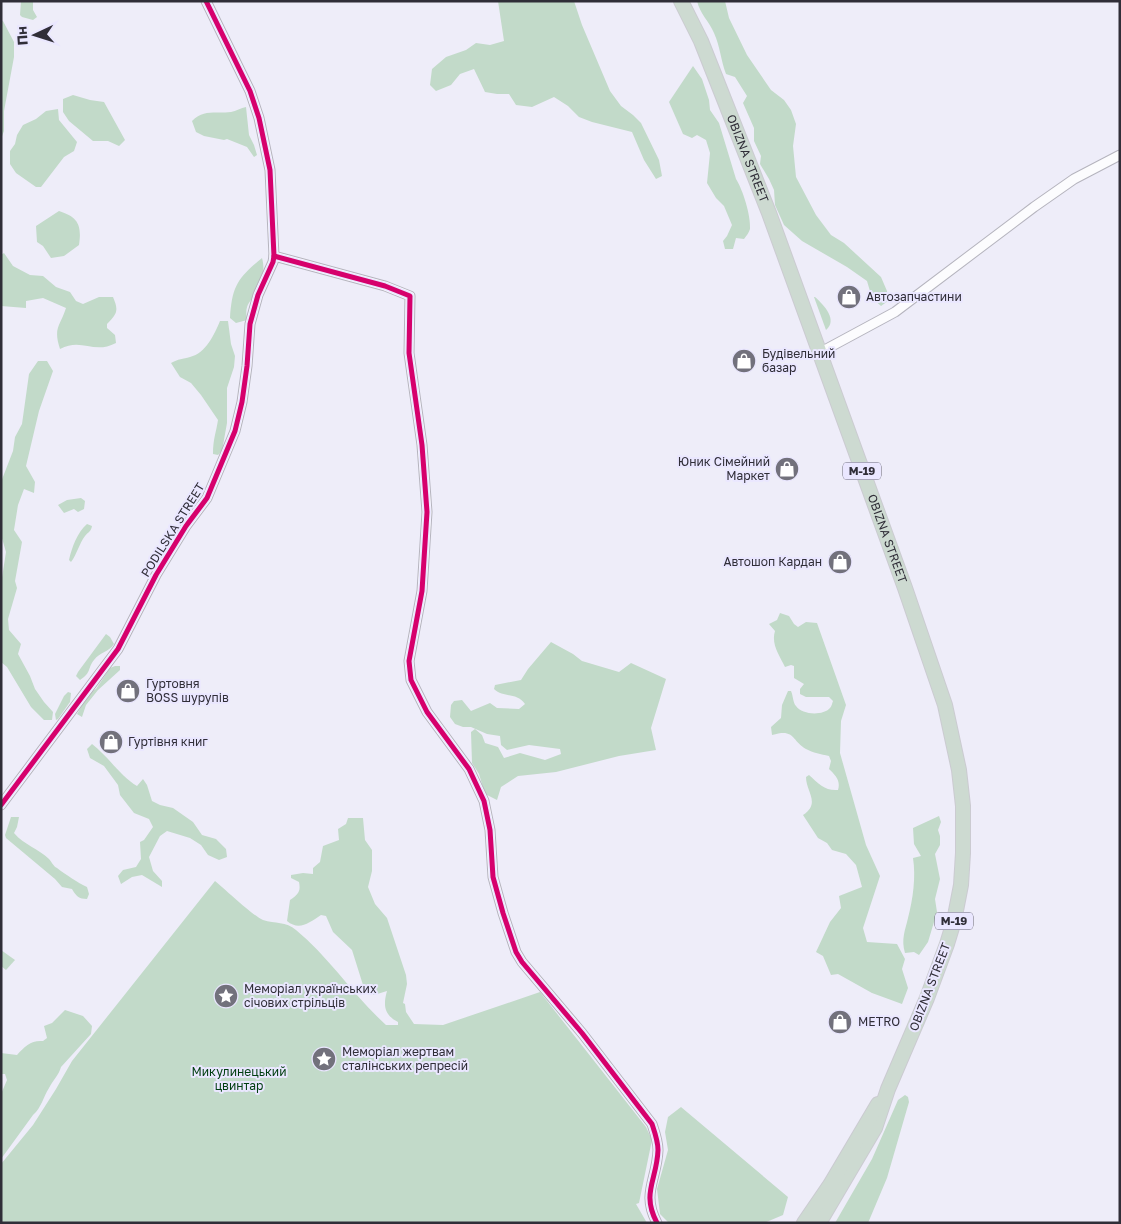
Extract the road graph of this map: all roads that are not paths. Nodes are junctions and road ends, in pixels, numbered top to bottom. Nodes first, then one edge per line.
1 (206, 1) edge
2 (681, 1) edge
3 (1120, 155) edge
4 (274, 256) junction
5 (819, 353) junction
6 (1, 805) edge
7 (888, 1089) junction
8 (831, 1203) junction
9 (808, 1221) edge
10 (657, 1223) edge
11 (826, 1223) edge

1 - 4 street, PODILSKA STREET
2 - 5 highway, OBIZNA STREET / М-19
3 - 5 street
4 - 6 street, PODILSKA STREET
4 - 10 street
5 - 7 highway, OBIZNA STREET / М-19
7 - 8 highway, М-19
7 - 9 highway, М-19
8 - 9 highway
8 - 11 highway, М-19

